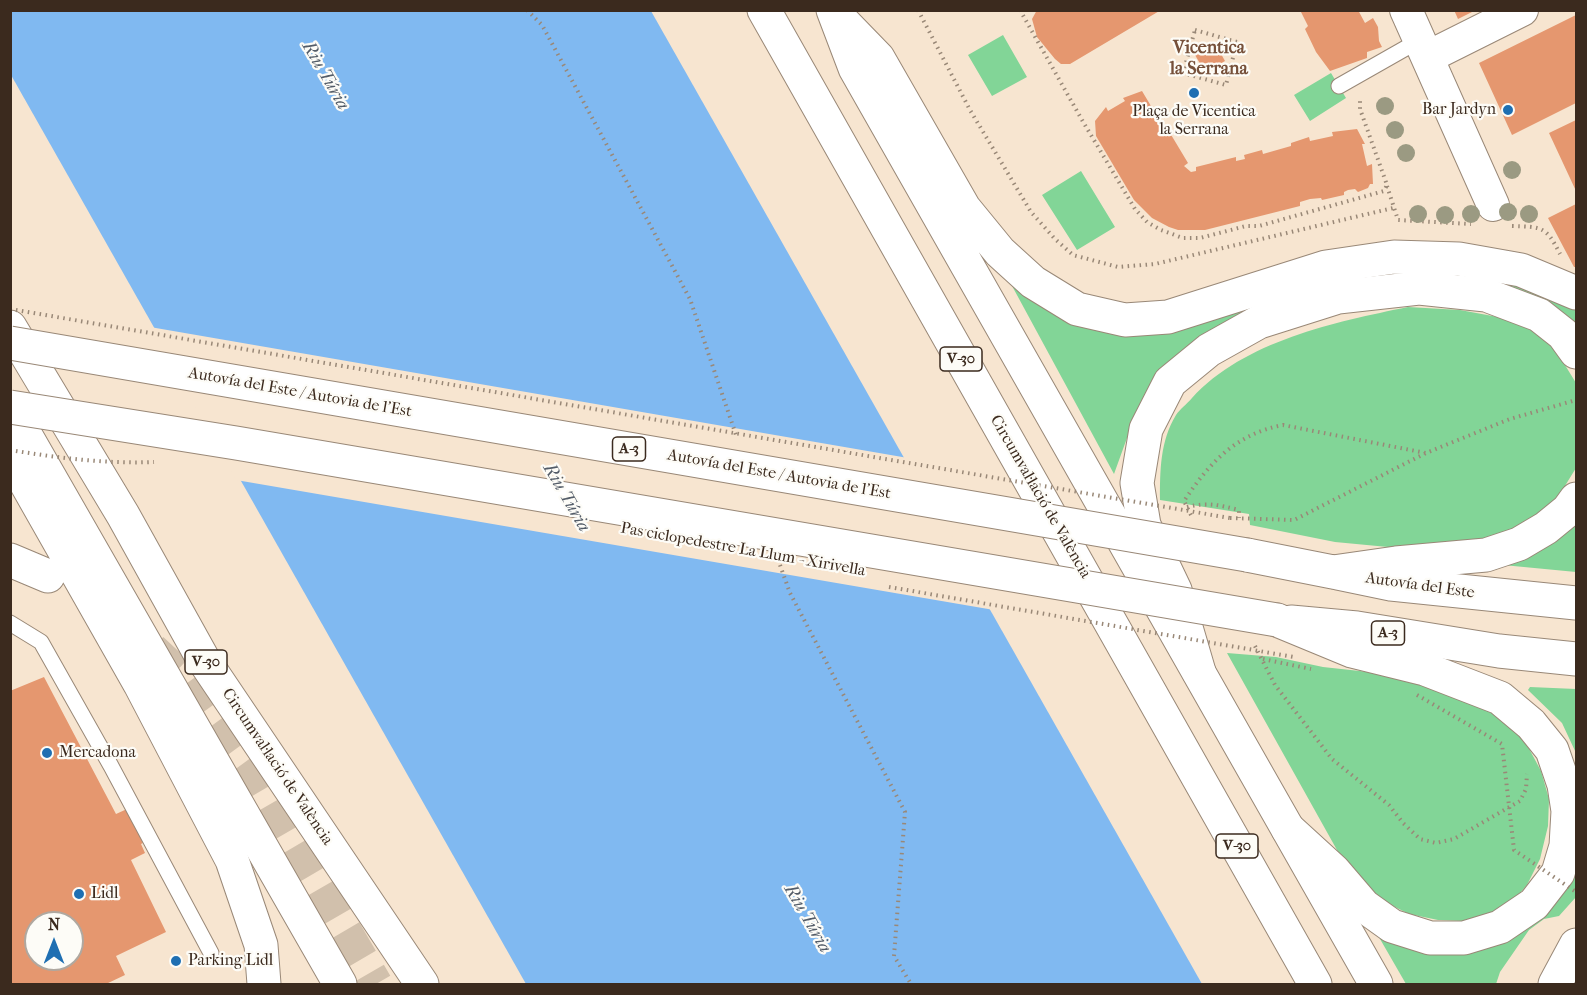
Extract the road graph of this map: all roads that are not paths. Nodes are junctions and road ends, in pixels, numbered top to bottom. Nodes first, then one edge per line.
1 (764, 10) edge
2 (1406, 10) edge
3 (1522, 10) edge
4 (834, 12) edge
5 (1424, 48) junction
6 (1339, 86) dead end
7 (1493, 204) dead end
8 (1576, 293) edge
9 (10, 327) edge
10 (10, 343) edge
11 (1576, 352) edge
12 (10, 408) edge
13 (10, 452) edge
14 (1576, 499) edge
15 (10, 560) edge
16 (1333, 572) junction
17 (48, 576) dead end
18 (1576, 603) edge
19 (1277, 620) junction
20 (10, 623) edge
21 (1576, 659) edge
22 (1199, 672) junction
23 (1288, 829) junction
24 (232, 860) junction
25 (1576, 945) edge
26 (211, 953) dead end
27 (264, 984) edge
28 (280, 984) edge
29 (340, 984) edge
30 (422, 984) edge
31 (1315, 984) edge
32 (1376, 984) edge
33 (1555, 984) edge

1 - 31 main road, Circumval·lació de València / V-30
2 - 5 street
3 - 5 street
4 - 8 main road
4 - 22 main road
5 - 6 lane
5 - 7 street
9 - 30 main road, Circumval·lació de València / V-30
10 - 16 main road, Autovía del Este / Autovia de l'Est / A-3, bridge
11 - 22 main road
12 - 19 main road, A-3, bridge
12 - 29 main road, V-30
13 - 24 main road
14 - 16 main road
15 - 17 main road
16 - 18 main road, Autovía del Este / A-3
19 - 21 main road, A-3
19 - 23 main road
20 - 26 lane
22 - 23 main road
23 - 32 main road
24 - 27 main road
24 - 28 main road
25 - 33 main road

